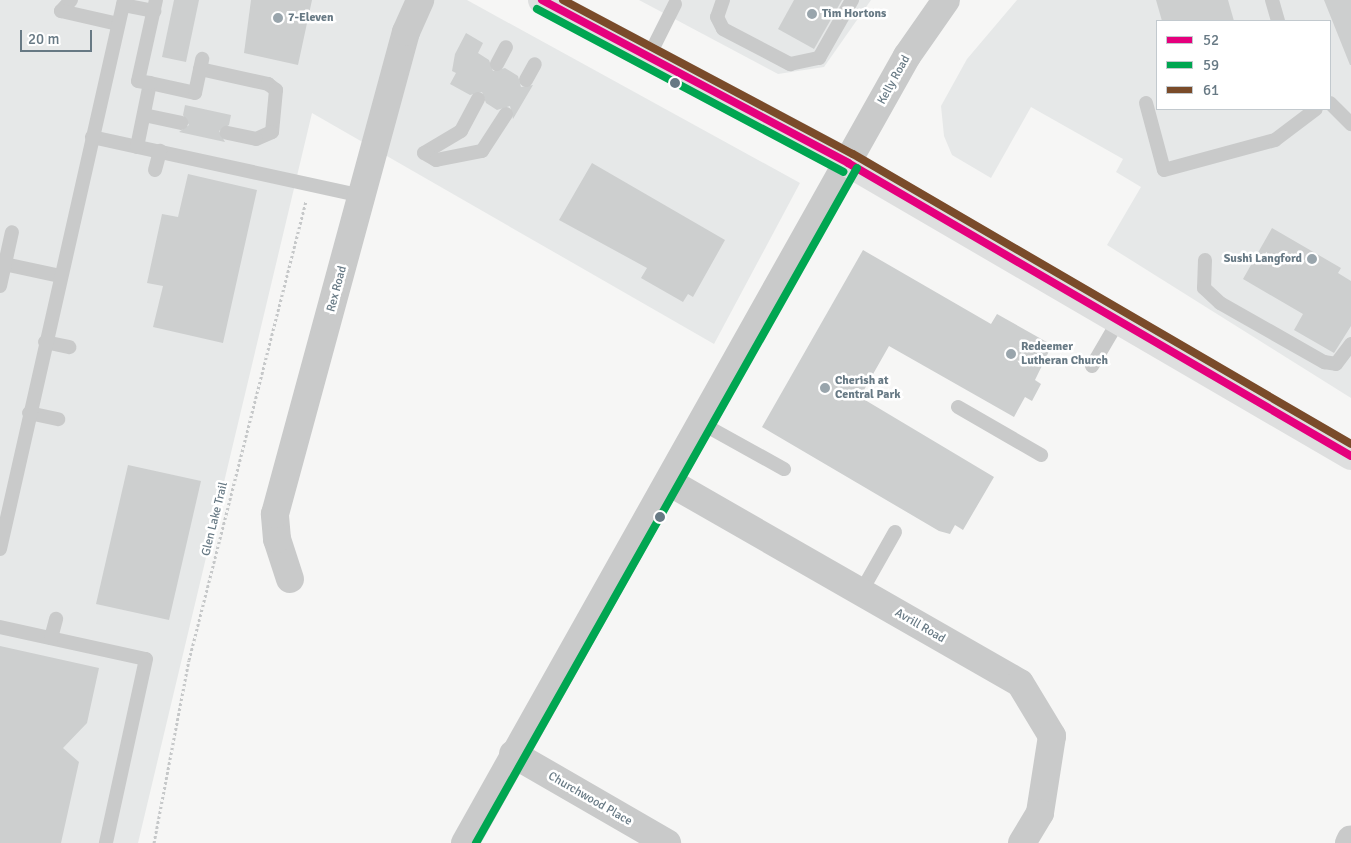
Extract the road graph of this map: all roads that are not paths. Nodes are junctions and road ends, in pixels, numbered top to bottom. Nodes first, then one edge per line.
1 (71, 0) edge
2 (420, 0) edge
3 (542, 0) edge
4 (722, 0) edge
5 (852, 0) edge
6 (946, 0) edge
7 (1272, 0) edge
8 (123, 2) edge
9 (675, 4) dead end
10 (155, 6) edge
11 (1278, 20) edge
12 (118, 24) junction
13 (506, 47) dead end
14 (649, 56) junction
15 (497, 64) dead end
16 (535, 64) dead end
17 (526, 80) dead end
18 (150, 83) junction
19 (478, 99) dead end
20 (1146, 103) dead end
21 (1331, 104) edge
22 (1315, 110) edge
23 (506, 114) dead end
24 (144, 115) junction
25 (181, 123) dead end
26 (1351, 124) edge
27 (227, 133) dead end
28 (92, 137) junction
29 (138, 147) junction
30 (160, 152) junction
31 (848, 163) junction
32 (156, 170) dead end
33 (362, 196) junction
34 (12, 232) dead end
35 (1205, 260) dead end
36 (2, 263) edge
37 (60, 276) junction
38 (0, 286) edge
39 (1120, 318) junction
40 (45, 342) junction
41 (1351, 344) edge
42 (69, 347) dead end
43 (1092, 366) dead end
44 (958, 407) dead end
45 (29, 413) junction
46 (58, 419) dead end
47 (701, 424) junction
48 (1041, 455) dead end
49 (1351, 456) edge
50 (784, 470) dead end
51 (669, 482) junction
52 (894, 532) dead end
53 (0, 549) edge
54 (290, 579) dead end
55 (861, 592) junction
56 (56, 618) dead end
57 (0, 626) edge
58 (52, 638) junction
59 (514, 754) junction
60 (1351, 839) edge
61 (106, 843) edge
62 (464, 843) edge
63 (667, 843) edge
64 (1022, 843) edge
65 (1349, 843) edge

1 - 12 lane
2 - 33 street, Rex Road
3 - 14 main road
4 - 5 lane
6 - 31 street, Kelly Road
7 - 11 lane
8 - 10 lane
8 - 12 lane
9 - 14 lane
10 - 18 lane
12 - 28 lane
13 - 15 lane
14 - 31 main road
16 - 17 lane
18 - 24 lane
18 - 27 lane
19 - 23 lane
20 - 22 lane
21 - 26 lane
24 - 25 lane
24 - 29 lane
28 - 29 lane
28 - 37 lane
29 - 30 lane
30 - 32 lane
30 - 33 lane
31 - 39 main road
31 - 47 street, Kelly Road
33 - 54 street, Rex Road
34 - 36 lane
35 - 41 lane
36 - 37 lane
36 - 38 lane
37 - 40 lane
39 - 43 lane
39 - 49 main road
40 - 42 lane
40 - 45 lane
44 - 48 lane
45 - 46 lane
45 - 53 lane
47 - 50 lane
47 - 51 street, Kelly Road
51 - 55 street, Avrill Road
51 - 59 street, Kelly Road
52 - 55 lane
55 - 64 street, Avrill Road
56 - 58 lane
57 - 58 lane
58 - 61 lane
59 - 62 street, Kelly Road
59 - 63 street, Churchwood Place
60 - 65 street

